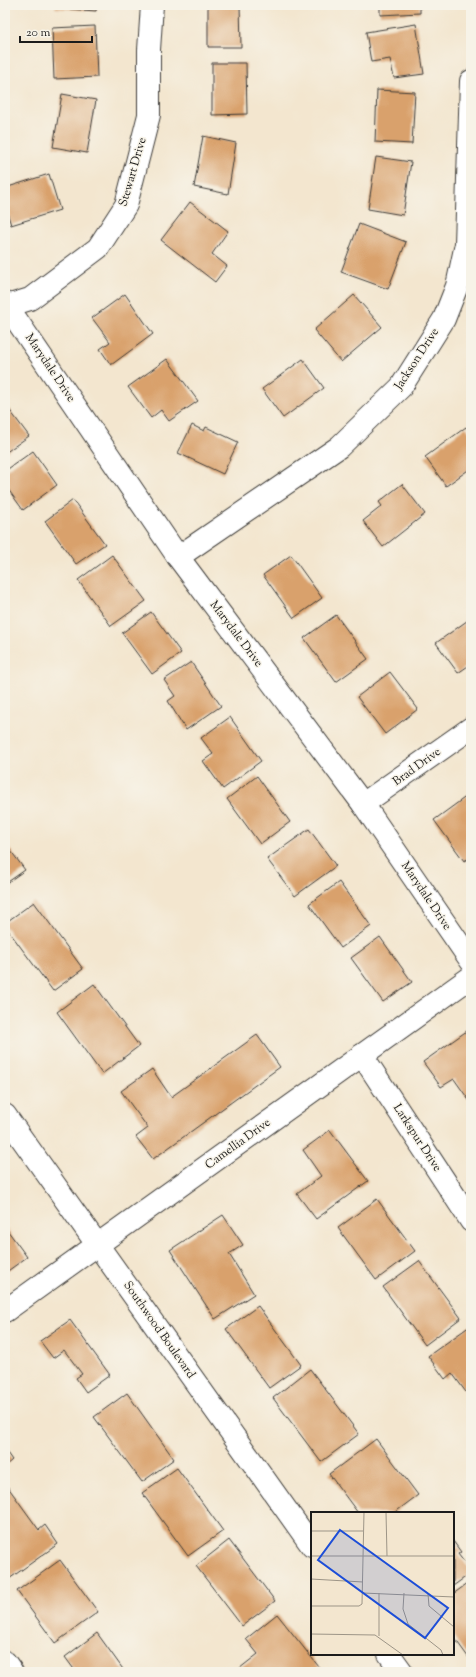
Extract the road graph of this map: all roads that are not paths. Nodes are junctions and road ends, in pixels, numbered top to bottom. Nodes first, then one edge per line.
1 (152, 5) edge
2 (471, 81) edge
3 (6, 304) edge
4 (178, 556) junction
5 (471, 728) edge
6 (362, 804) junction
7 (471, 961) edge
8 (471, 978) edge
9 (362, 1055) junction
10 (5, 1115) edge
11 (471, 1221) edge
12 (98, 1245) junction
13 (5, 1311) edge
14 (311, 1545) edge
15 (390, 1655) edge
16 (5, 1662) edge
17 (12, 1672) edge
18 (402, 1672) edge

1 - 3 street, Stewart Drive
2 - 4 street, Jackson Drive
3 - 4 street, Marydale Drive
4 - 6 street, Marydale Drive
5 - 6 street, Brad Drive
6 - 7 street, Marydale Drive
8 - 9 street, Camellia Drive
9 - 11 street, Larkspur Drive
9 - 12 street, Camellia Drive
10 - 12 street, Southwood Boulevard
12 - 13 street, Camellia Drive
12 - 14 street, Southwood Boulevard
15 - 18 street
16 - 17 street

